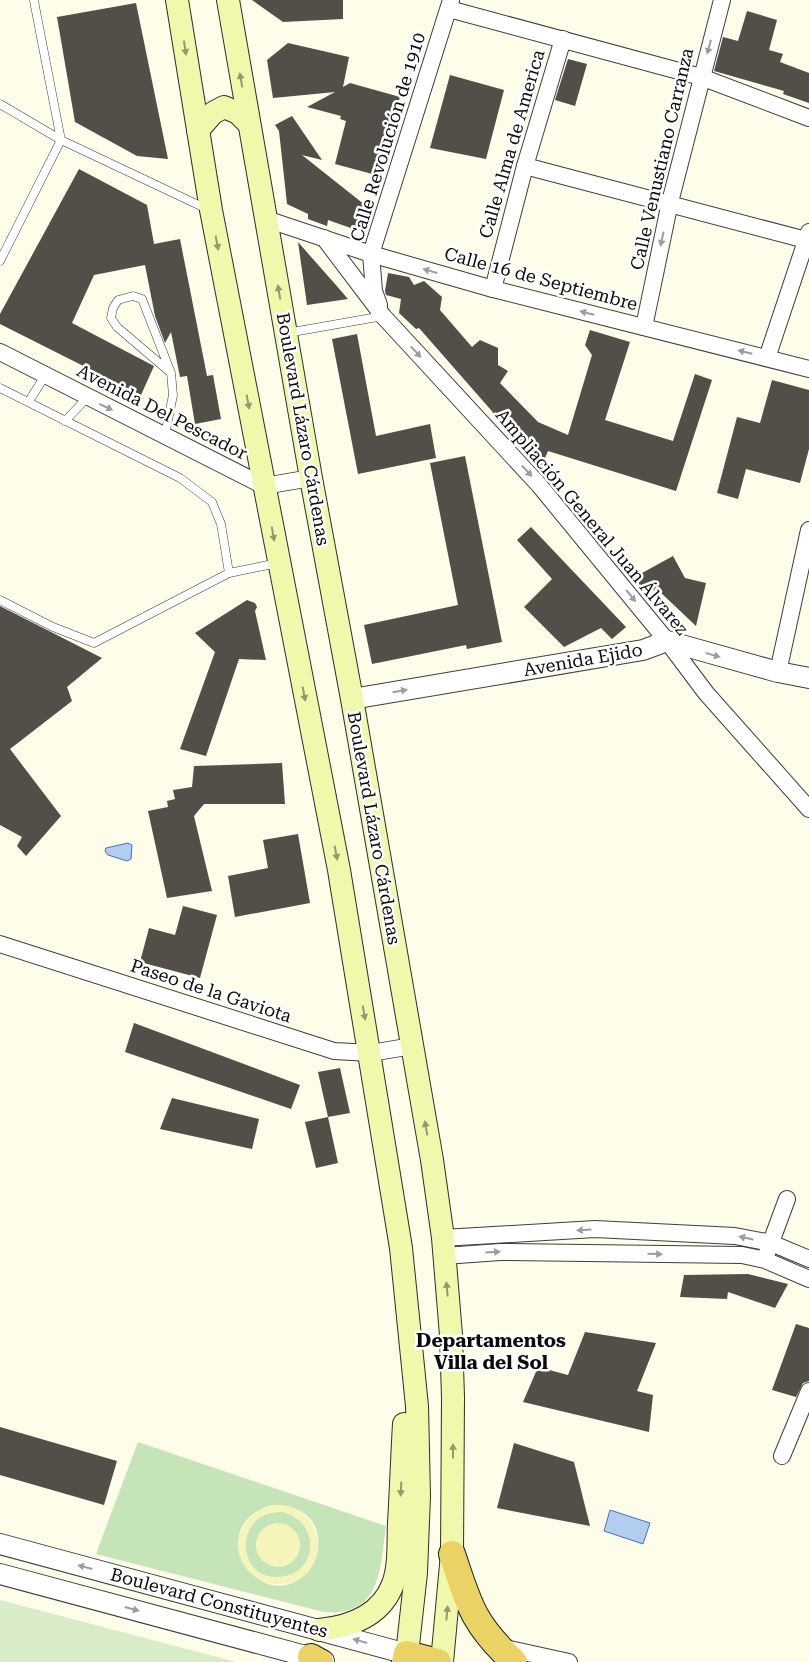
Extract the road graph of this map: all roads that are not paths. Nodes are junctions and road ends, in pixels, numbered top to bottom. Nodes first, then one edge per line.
1 (35, 0) edge
2 (177, 0) edge
3 (228, 0) edge
4 (722, 0) edge
5 (450, 4) edge
6 (563, 38) junction
7 (701, 77) junction
8 (0, 104) edge
9 (809, 118) edge
10 (249, 124) junction
11 (198, 130) junction
12 (61, 140) junction
13 (525, 166) junction
14 (670, 204) junction
15 (211, 210) junction
16 (266, 219) junction
17 (808, 236) edge
18 (324, 238) junction
19 (371, 254) junction
20 (0, 261) edge
21 (493, 289) junction
22 (383, 316) junction
23 (644, 327) junction
24 (286, 333) junction
25 (0, 352) edge
26 (767, 358) junction
27 (809, 369) edge
28 (170, 372) junction
29 (45, 376) junction
30 (0, 388) edge
31 (87, 398) junction
32 (29, 401) junction
33 (66, 421) junction
34 (165, 435) junction
35 (311, 478) junction
36 (264, 486) junction
37 (809, 530) edge
38 (278, 562) junction
39 (229, 573) junction
40 (0, 600) edge
41 (667, 641) junction
42 (778, 672) junction
43 (809, 678) edge
44 (352, 699) junction
45 (809, 809) edge
46 (0, 944) edge
47 (412, 1046) junction
48 (371, 1053) junction
49 (787, 1199) dead end
50 (771, 1243) junction
51 (444, 1247) junction
52 (401, 1248) junction
53 (809, 1259) edge
54 (765, 1260) junction
55 (809, 1279) edge
56 (809, 1392) edge
57 (782, 1456) dead end
58 (0, 1544) edge
59 (452, 1554) junction
60 (0, 1574) edge
61 (319, 1630) junction
62 (505, 1654) edge
63 (406, 1658) edge
64 (320, 1660) edge
65 (438, 1662) edge
66 (442, 1662) edge
67 (569, 1662) edge

1 - 12 lane
2 -> 11 main road
10 -> 3 main road, Boulevard Lázaro Cárdenas
4 -> 7 street, Calle Venustiano Carranza
5 - 6 street
5 - 19 street, Calle Revolución de 1910
6 - 7 street
6 - 13 street, Calle Alma de America
7 - 9 street
7 - 14 street, Calle Venustiano Carranza
8 - 12 lane
10 - 11 main road
10 - 16 main road, Boulevard Lázaro Cárdenas
11 - 15 main road
12 - 15 lane
12 - 20 lane
13 - 14 street
13 - 21 street, Calle Alma de America
14 - 17 street
14 -> 23 street, Calle Venustiano Carranza
15 -> 36 main road
16 - 18 street, Calle 16 de Septiembre
24 -> 16 main road, Boulevard Lázaro Cárdenas
17 - 26 street
18 - 19 street, Calle 16 de Septiembre
18 - 22 street, Ampliación General Juan Álvarez
21 -> 19 street, Calle 16 de Septiembre
19 - 22 street, Calle Revolución de 1910
23 -> 21 street, Calle 16 de Septiembre
22 - 24 lane
22 -> 41 street, Ampliación General Juan Álvarez
26 -> 23 street, Calle 16 de Septiembre
24 - 35 main road, Boulevard Lázaro Cárdenas
25 - 29 street, Avenida Del Pescador
26 - 27 street, Calle 16 de Septiembre
28 - 28 lane
28 - 34 lane
29 - 31 street, Avenida Del Pescador
29 - 32 lane
30 - 32 lane
31 - 33 lane
31 -> 34 street, Avenida Del Pescador
32 - 33 lane
33 - 39 lane
34 - 36 street, Avenida Del Pescador
35 - 36 street
35 - 44 main road, Boulevard Lázaro Cárdenas
36 -> 38 main road
37 - 42 street
38 - 39 lane
38 -> 48 main road
39 - 40 lane
41 -> 42 street, Avenida Ejido
44 -> 41 street, Avenida Ejido
41 - 45 street, Ampliación General Juan Álvarez
42 - 43 street, Avenida Ejido
44 - 47 main road, Boulevard Lázaro Cárdenas
46 - 48 street, Paseo de la Gaviota
47 - 48 street, Paseo de la Gaviota
51 -> 47 main road, Boulevard Lázaro Cárdenas
48 - 52 main road
49 - 50 street
50 -> 51 street
50 - 53 street
50 - 54 street
51 -> 54 street
59 -> 51 main road, Boulevard Lázaro Cárdenas
52 -> 61 main road
52 - 63 main road
54 - 55 street
56 - 57 street
61 -> 58 street, Boulevard Constituyentes
59 - 62 highway
66 -> 59 main road, Boulevard Lázaro Cárdenas
60 -> 64 street, Boulevard Constituyentes
63 -> 61 street, Boulevard Constituyentes
62 - 67 street
63 - 65 highway, Boulevard Constituyentes

